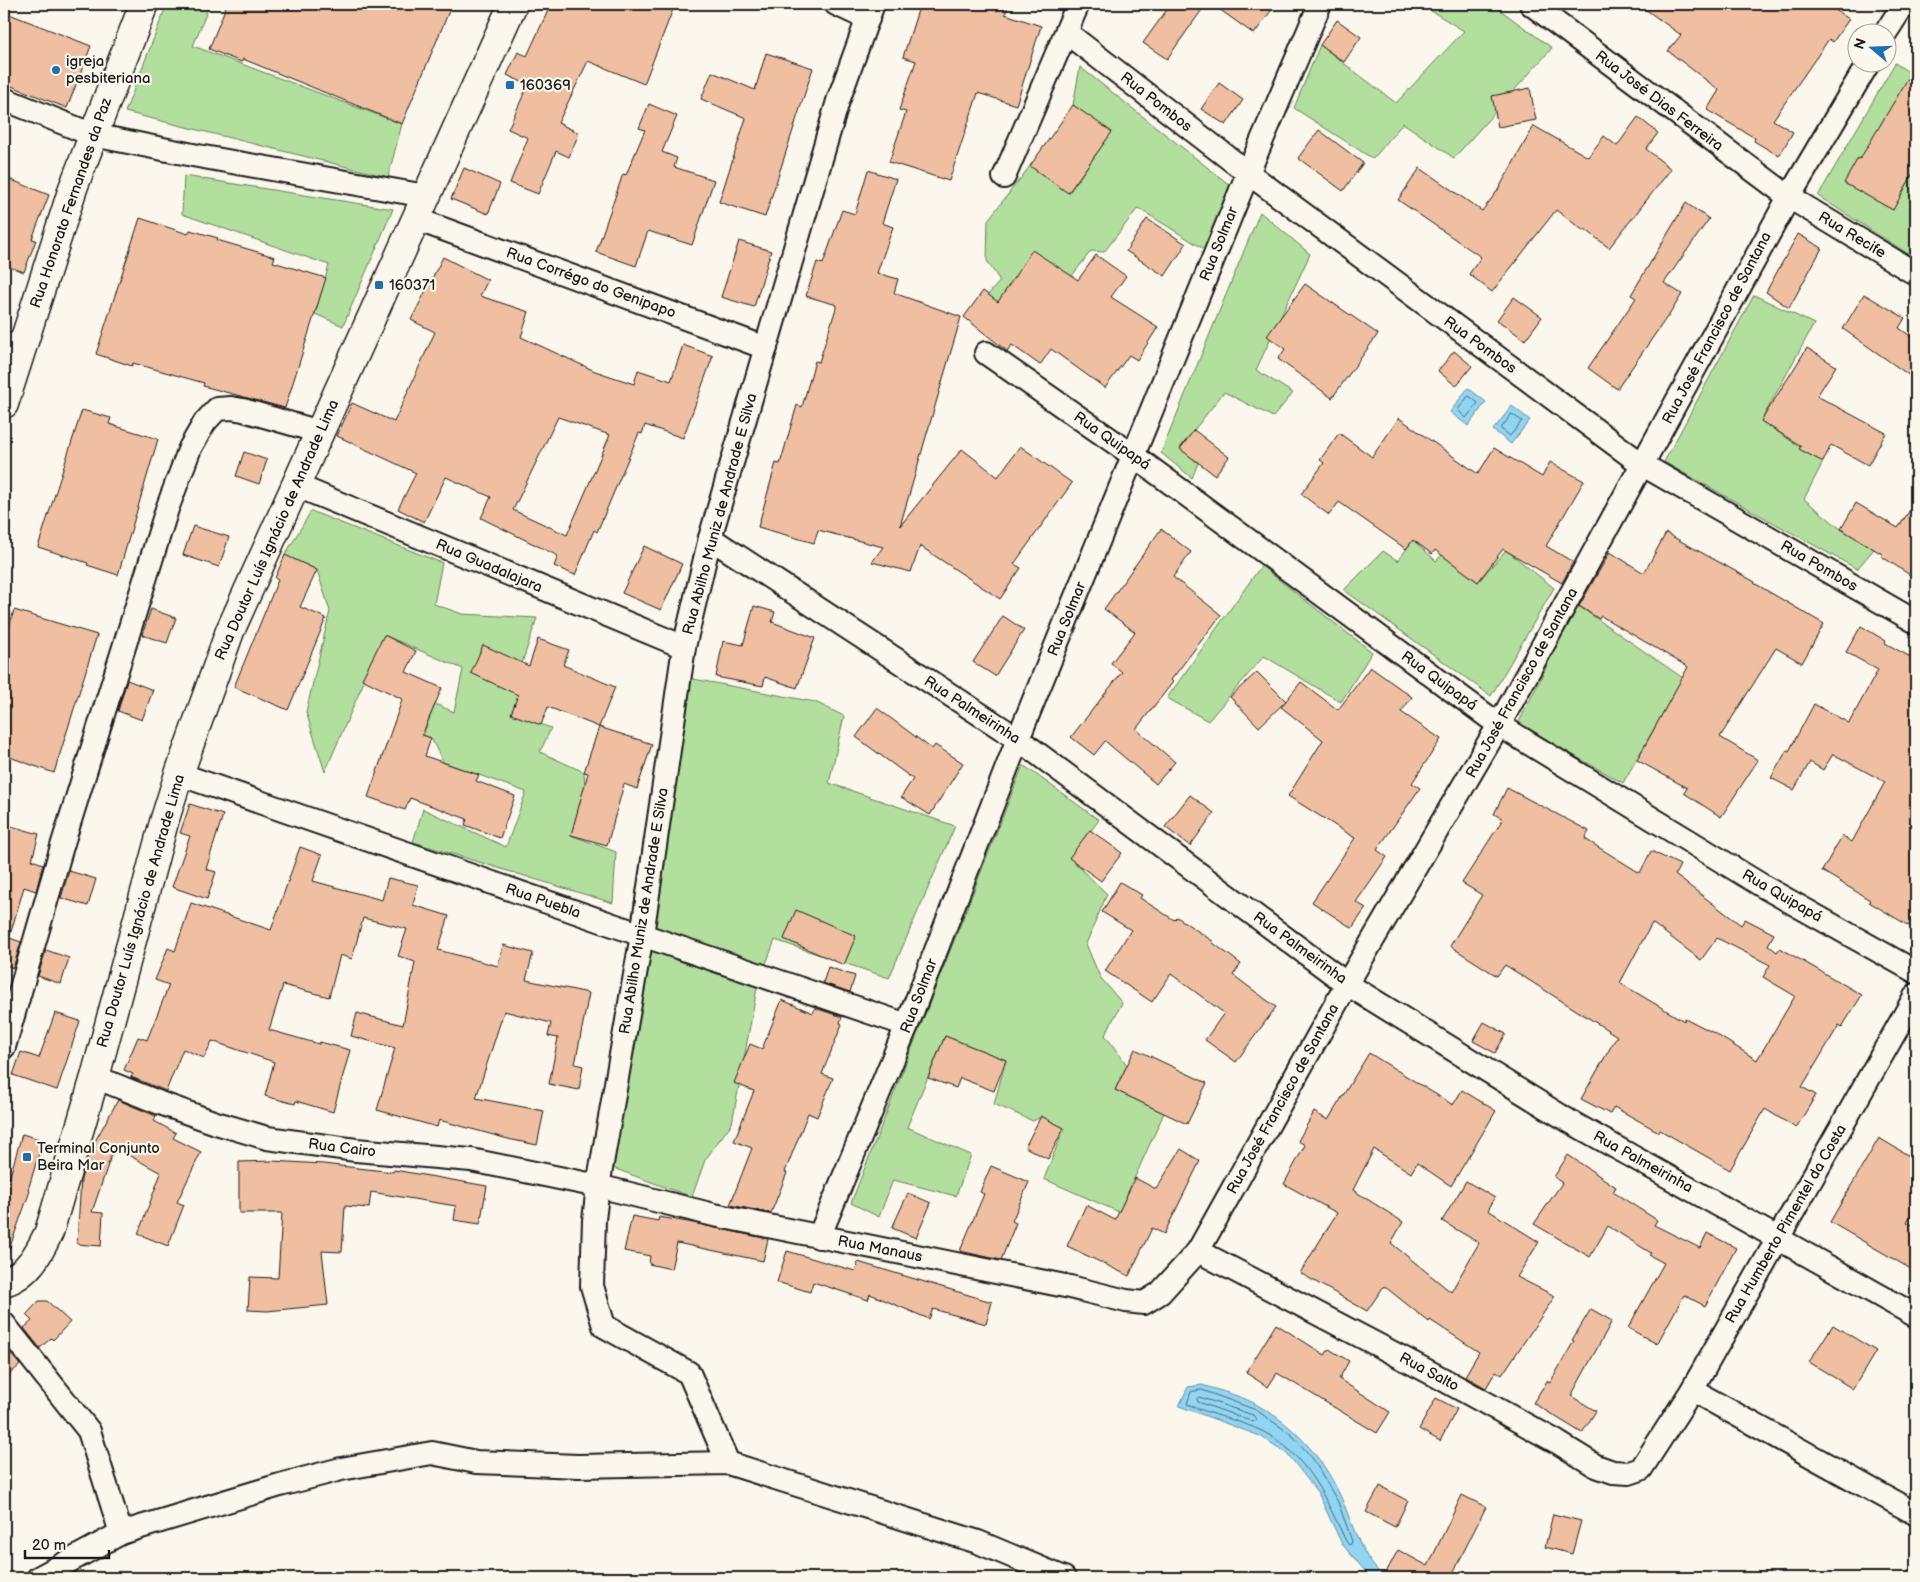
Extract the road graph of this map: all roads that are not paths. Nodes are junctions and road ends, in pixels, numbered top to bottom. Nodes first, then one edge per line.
1 (144, 4) edge
2 (513, 4) edge
3 (836, 4) edge
4 (1078, 4) edge
5 (1320, 4) edge
6 (1531, 4) edge
7 (1904, 4) edge
8 (871, 11) edge
9 (1892, 22) edge
10 (1067, 33) junction
11 (1862, 72) edge
12 (4, 99) edge
13 (93, 135) junction
14 (1248, 173) junction
15 (1004, 177) dead end
16 (1789, 197) junction
17 (421, 207) junction
18 (1916, 274) edge
19 (13, 342) edge
20 (766, 348) junction
21 (986, 353) dead end
22 (4, 404) edge
23 (320, 432) junction
24 (1134, 456) junction
25 (1643, 465) junction
26 (295, 485) junction
27 (710, 538) junction
28 (1916, 622) edge
29 (684, 647) junction
30 (1499, 725) junction
31 (1018, 740) junction
32 (179, 774) junction
33 (642, 935) junction
34 (1916, 972) edge
35 (1347, 984) junction
36 (1916, 995) edge
37 (908, 1025) junction
38 (4, 1047) edge
39 (95, 1077) junction
40 (598, 1186) junction
41 (819, 1237) junction
42 (1777, 1238) junction
43 (1198, 1251) junction
44 (4, 1282) edge
45 (1160, 1293) joint
46 (1916, 1316) edge
47 (4, 1324) edge
48 (1692, 1390) junction
49 (1654, 1450) joint
50 (728, 1463) junction
51 (1916, 1514) edge
52 (121, 1533) junction
53 (38, 1578) edge
54 (1064, 1578) edge

1 - 13 main road, Rua Honorato Fernandes da Paz
2 - 17 main road, Rua Doutor Luís Ignácio de Andrade Lima
3 - 8 street
4 - 10 street
5 - 14 street, Rua Solmar
6 - 16 street, Rua José Dias Ferreira
7 - 9 street
8 - 20 street, Rua Abilho Muniz de Andrade E Silva
10 - 14 street, Rua Pombos
10 - 15 street
11 - 16 street, Rua José Francisco de Santana
12 - 13 street, Rua Corrégo do Genipapo
13 - 17 street, Rua Corrégo do Genipapo
13 - 19 main road, Rua Honorato Fernandes da Paz
14 - 24 street, Rua Solmar
14 - 25 street, Rua Pombos
16 - 18 street, Rua Recife
16 - 25 street, Rua José Francisco de Santana
17 - 20 street, Rua Corrégo do Genipapo
17 - 23 main road, Rua Doutor Luís Ignácio de Andrade Lima
19 - 22 main road, Rua Honorato Fernandes da Paz
20 - 27 street, Rua Abilho Muniz de Andrade E Silva
21 - 24 street, Rua Quipapá
23 - 26 main road, Rua Doutor Luís Ignácio de Andrade Lima
23 - 38 street
24 - 30 street, Rua Quipapá
24 - 31 street, Rua Solmar
25 - 28 street, Rua Pombos
25 - 30 street, Rua José Francisco de Santana
26 - 29 street, Rua Guadalajara
26 - 32 main road, Rua Doutor Luís Ignácio de Andrade Lima
27 - 29 street, Rua Abilho Muniz de Andrade E Silva
27 - 31 street, Rua Palmeirinha
29 - 33 street, Rua Abilho Muniz de Andrade E Silva
30 - 34 street, Rua Quipapá
30 - 35 street, Rua José Francisco de Santana
31 - 35 street, Rua Palmeirinha
31 - 37 street, Rua Solmar
32 - 33 street, Rua Puebla
32 - 39 main road, Rua Doutor Luís Ignácio de Andrade Lima
33 - 37 street, Rua Puebla
33 - 40 street, Rua Abilho Muniz de Andrade E Silva
35 - 42 street, Rua Palmeirinha
35 - 43 street, Rua José Francisco de Santana
36 - 42 street, Rua Humberto Pimentel da Costa
37 - 41 street, Rua Solmar
39 - 40 street, Rua Cairo
39 - 44 main road, Rua Doutor Luís Ignácio de Andrade Lima
40 - 41 street, Rua Manaus
40 - 50 street, Rua Abilho Muniz de Andrade E Silva
41 - 45 street, Rua Manaus
42 - 46 street, Rua Palmeirinha
42 - 48 street, Rua Humberto Pimentel da Costa
43 - 45 street, Rua José Francisco de Santana
43 - 49 street, Rua Salto
47 - 52 street
48 - 49 street, Rua Humberto Pimentel da Costa
48 - 51 street
50 - 52 street
50 - 54 street
52 - 53 street

